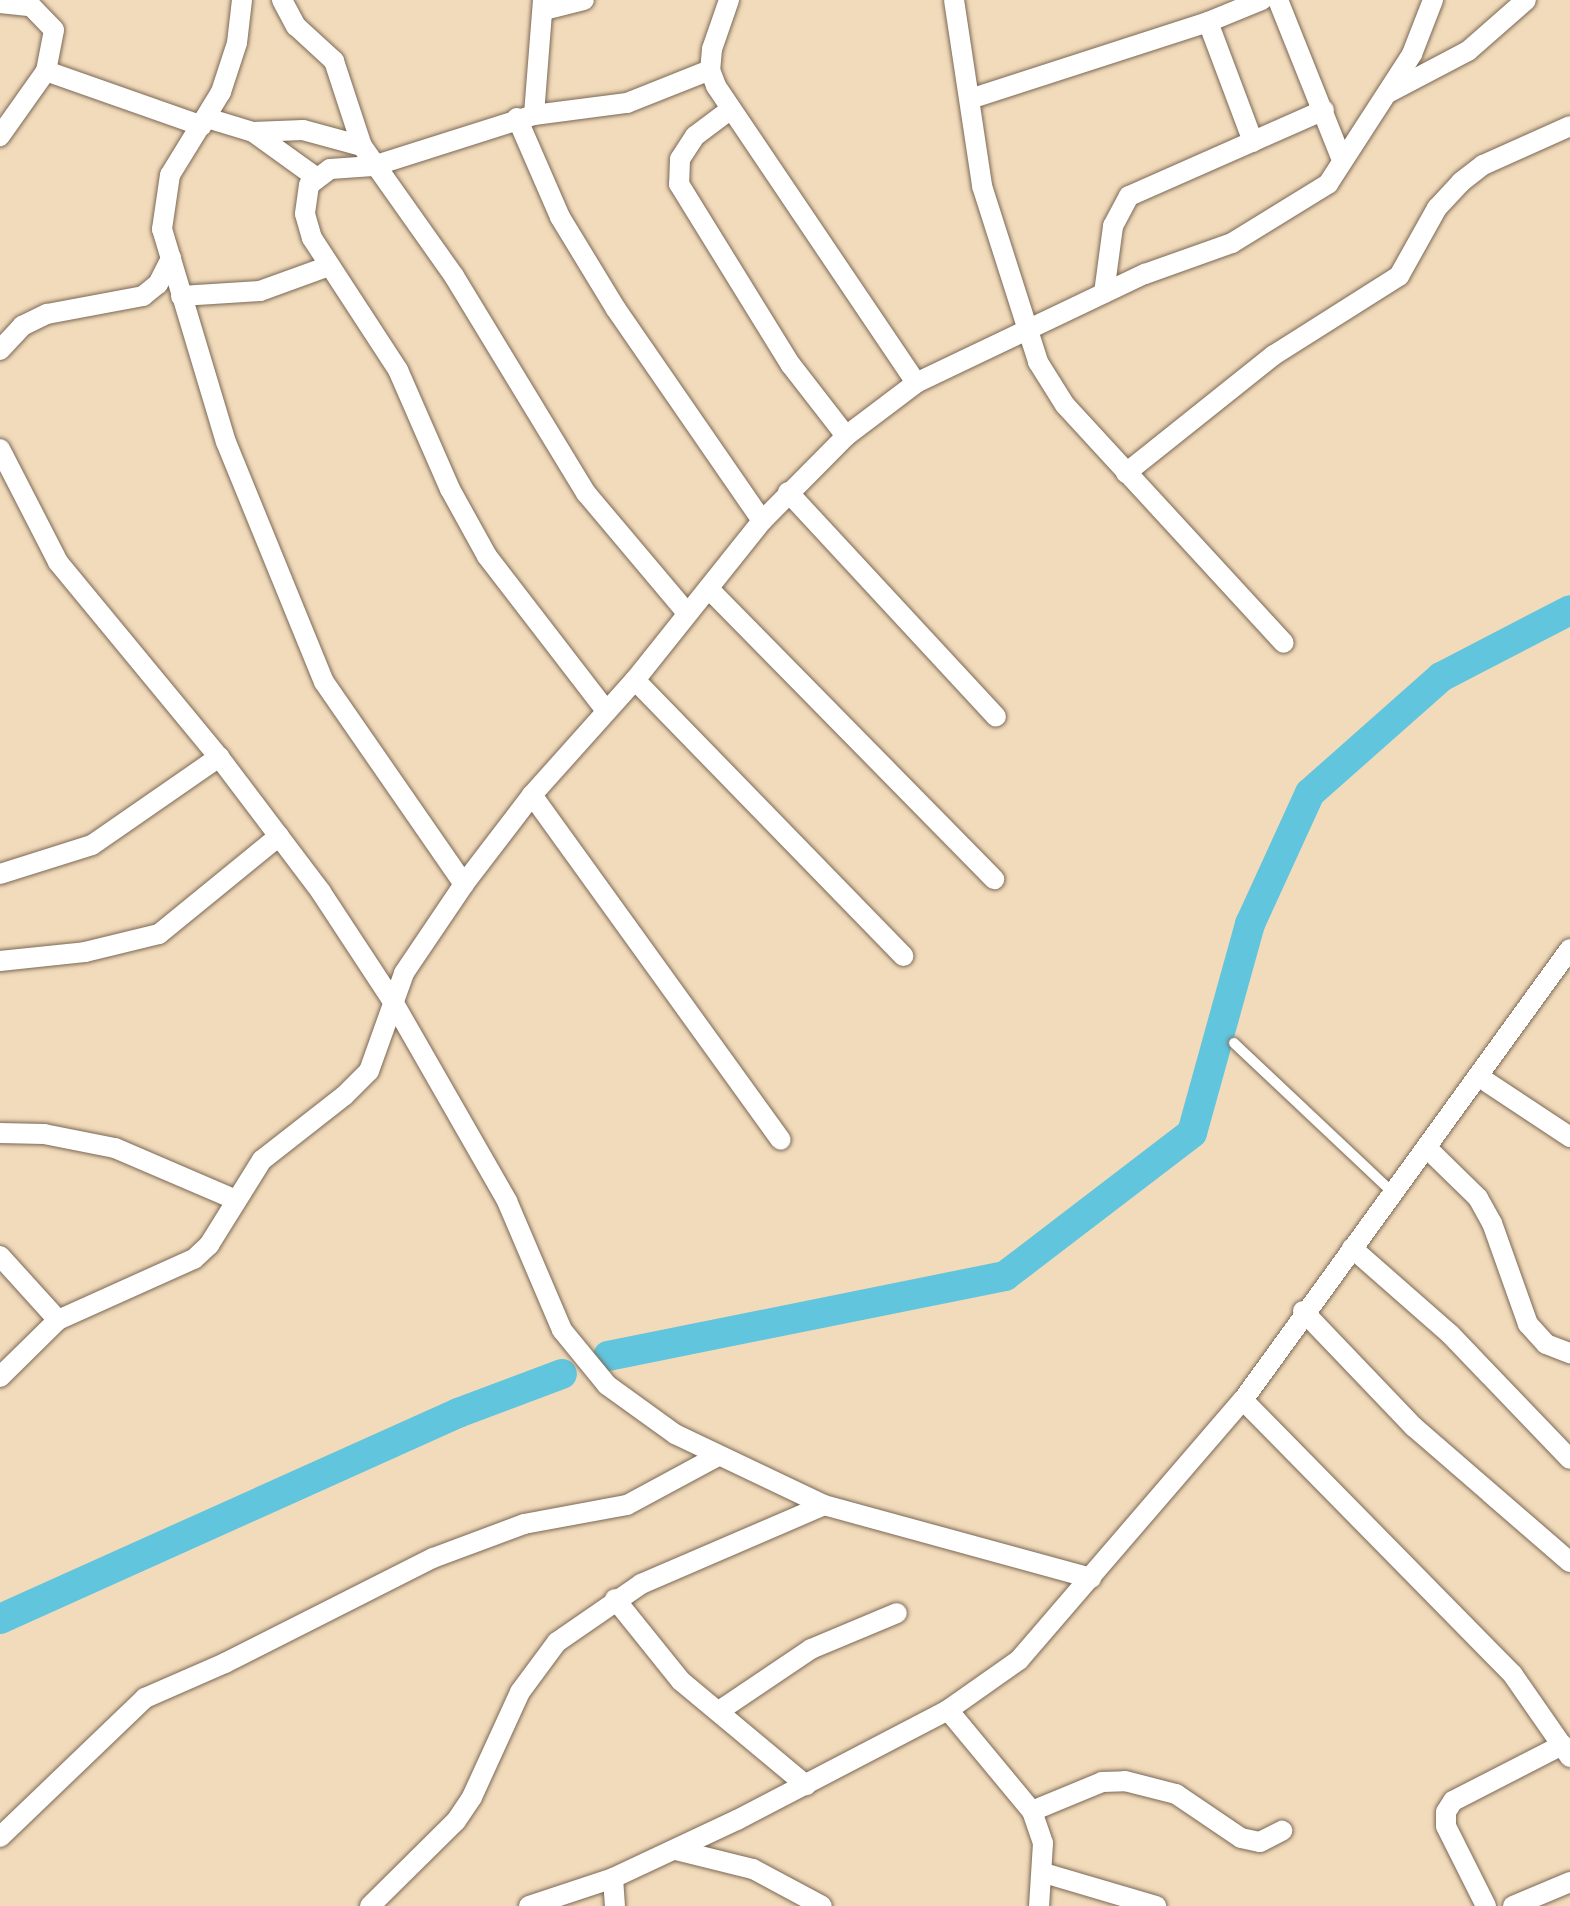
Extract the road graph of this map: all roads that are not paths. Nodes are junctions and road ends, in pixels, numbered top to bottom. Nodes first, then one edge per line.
1 (242, 0) edge
2 (282, 0) edge
3 (584, 0) edge
4 (729, 0) edge
5 (954, 0) edge
6 (1262, 0) edge
7 (1278, 0) edge
8 (1433, 0) edge
9 (1526, 0) edge
10 (0, 3) edge
11 (544, 5) edge
12 (1208, 22) junction
13 (710, 70) junction
14 (46, 71) junction
15 (1382, 96) junction
16 (973, 98) junction
17 (731, 109) junction
18 (1324, 110) junction
19 (525, 116) junction
20 (205, 122) junction
21 (1570, 126) edge
22 (253, 132) junction
23 (0, 136) edge
24 (1253, 142) junction
25 (362, 146) junction
26 (1342, 160) junction
27 (373, 166) junction
28 (317, 178) junction
29 (171, 258) junction
30 (329, 266) junction
31 (1104, 293) junction
32 (181, 296) junction
33 (1027, 335) junction
34 (0, 350) edge
35 (916, 383) junction
36 (846, 436) junction
37 (0, 449) edge
38 (1126, 473) junction
39 (788, 492) junction
40 (762, 521) junction
41 (709, 589) junction
42 (687, 613) junction
43 (1284, 643) dead end
44 (635, 680) junction
45 (605, 709) junction
46 (996, 717) dead end
47 (219, 757) junction
48 (532, 795) junction
49 (279, 836) junction
50 (0, 874) edge
51 (994, 879) dead end
52 (464, 884) junction
53 (1570, 949) edge
54 (903, 956) dead end
55 (0, 961) edge
56 (392, 1000) junction
57 (1234, 1043) dead end
58 (1481, 1078) junction
59 (0, 1133) edge
60 (1570, 1137) edge
61 (781, 1140) dead end
62 (1428, 1149) junction
63 (1393, 1193) junction
64 (234, 1199) junction
65 (1352, 1248) junction
66 (0, 1256) edge
67 (1303, 1311) junction
68 (58, 1320) junction
69 (1570, 1353) edge
70 (0, 1377) edge
71 (1243, 1400) junction
72 (718, 1456) junction
73 (1570, 1459) edge
74 (824, 1505) junction
75 (1570, 1562) edge
76 (1091, 1578) junction
77 (615, 1599) junction
78 (897, 1613) dead end
79 (948, 1710) junction
80 (719, 1711) junction
81 (1566, 1751) edge
82 (806, 1785) junction
83 (1032, 1811) junction
84 (1282, 1831) dead end
85 (0, 1837) edge
86 (676, 1850) junction
87 (1044, 1873) junction
88 (613, 1878) junction
89 (1570, 1882) edge
90 (566, 1899) edge
91 (370, 1906) edge
92 (529, 1906) edge
93 (615, 1906) edge
94 (822, 1906) edge
95 (1039, 1906) edge
96 (1156, 1906) edge
97 (1486, 1906) edge
98 (1513, 1906) edge

1 - 20 street
2 - 25 street
3 - 11 street
4 - 13 street
5 - 16 street
6 - 12 street
7 - 18 street
8 - 15 street
9 - 15 street
10 - 14 street
11 - 19 street
12 - 16 street
12 - 24 street
13 - 17 street
13 - 19 street
14 - 20 street
14 - 23 street
15 - 26 street
16 - 33 street
17 - 35 street
17 - 36 street
18 - 24 street
18 - 26 street
19 - 27 street
19 - 40 street
20 - 22 street
20 - 29 street
21 - 38 street
22 - 25 street
22 - 28 street
24 - 31 street
25 - 27 street
26 - 31 street
27 - 28 street
27 - 42 street
28 - 30 street
29 - 32 street
29 - 34 street
30 - 32 street
30 - 45 street
31 - 33 street
32 - 52 street
33 - 35 street
33 - 38 street
35 - 36 street
36 - 39 street
37 - 47 street
38 - 43 street
39 - 40 street
39 - 46 street
40 - 41 street
41 - 42 street
41 - 51 street
42 - 44 street
44 - 45 street
44 - 54 street
45 - 48 street
47 - 49 street
47 - 50 street
48 - 52 street
48 - 61 street
49 - 55 street
49 - 56 street
52 - 56 street
53 - 58 street
56 - 64 street
56 - 72 street
57 - 63 lane
58 - 60 street
58 - 62 street
59 - 64 street
62 - 63 street
62 - 69 street
63 - 65 street
64 - 68 street
65 - 67 street
65 - 73 street
66 - 68 street
67 - 71 street
67 - 75 street
68 - 70 street
71 - 76 street
71 - 81 street
72 - 74 street
72 - 85 street
74 - 76 street
74 - 77 street
76 - 79 street
77 - 80 street
77 - 91 street
78 - 80 street
79 - 82 street
79 - 83 street
80 - 82 street
81 - 97 street
82 - 86 street
83 - 84 street
83 - 87 street
86 - 88 street
86 - 94 street
87 - 95 street
87 - 96 street
88 - 90 street
88 - 93 street
89 - 98 street
90 - 92 street

